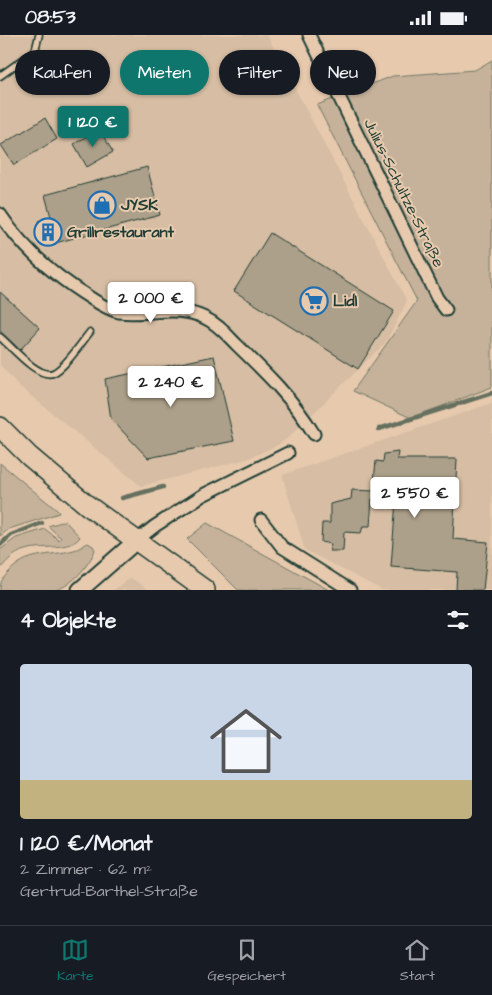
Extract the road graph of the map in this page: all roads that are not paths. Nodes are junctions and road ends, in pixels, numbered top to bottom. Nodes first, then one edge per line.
1 (39, 35) edge
2 (309, 35) edge
3 (0, 76) edge
4 (0, 214) edge
5 (446, 310) dead end
6 (90, 332) dead end
7 (0, 337) edge
8 (0, 427) edge
9 (314, 434) dead end
10 (288, 453) dead end
11 (261, 520) dead end
12 (136, 541) junction
13 (80, 590) edge
14 (205, 590) edge
15 (350, 590) edge

1 - 3 lane
2 - 5 street, Julius-Schultze-Straße
4 - 9 street
6 - 7 lane
8 - 12 main road
10 - 12 street
11 - 15 street
12 - 13 street
12 - 14 main road

